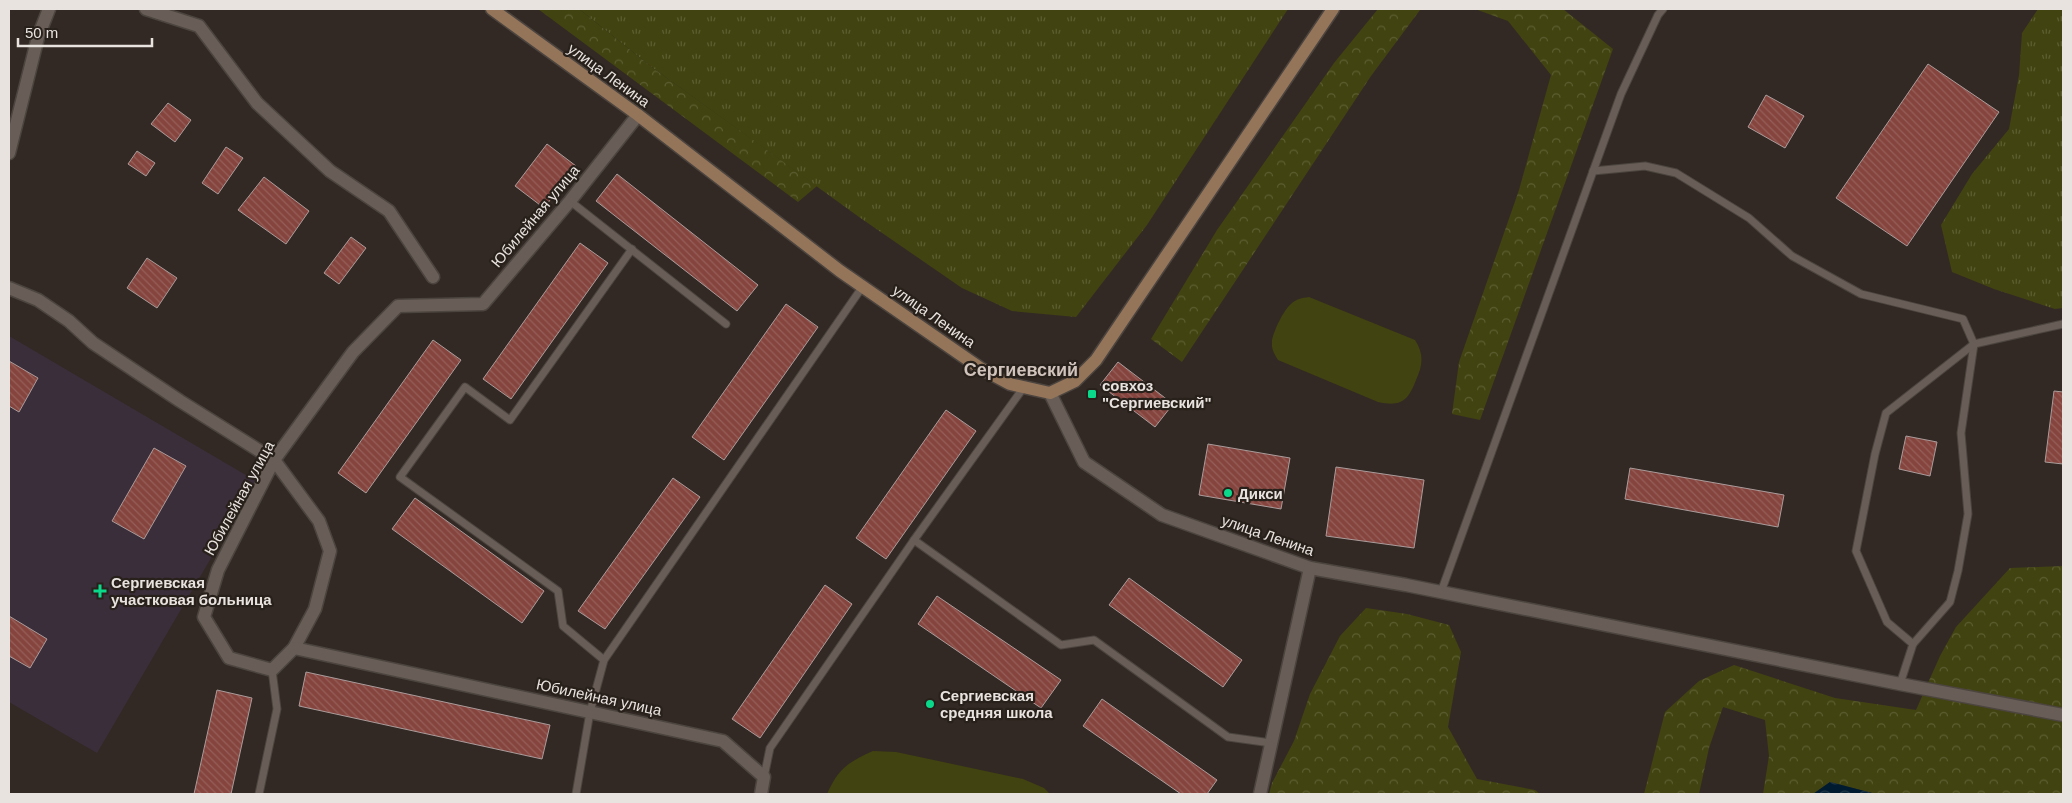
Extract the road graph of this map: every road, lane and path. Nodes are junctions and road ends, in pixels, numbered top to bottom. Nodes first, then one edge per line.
1 (49, 9) edge
2 (146, 9) edge
3 (492, 9) edge
4 (1333, 9) edge
5 (1662, 9) edge
6 (638, 115) junction
7 (9, 153) edge
8 (1593, 171) junction
9 (570, 201) junction
10 (632, 250) junction
11 (433, 277) dead end
12 (863, 286) junction
13 (9, 288) edge
14 (726, 324) dead end
15 (2063, 324) edge
16 (1974, 344) junction
17 (1024, 387) junction
18 (1050, 393) junction
19 (274, 460) junction
20 (914, 540) junction
21 (1310, 568) junction
22 (1441, 592) junction
23 (1913, 644) junction
24 (294, 648) junction
25 (604, 660) junction
26 (272, 670) junction
27 (1900, 684) junction
28 (590, 712) junction
29 (2063, 715) edge
30 (1271, 743) junction
31 (764, 778) junction
32 (259, 794) edge
33 (576, 794) edge
34 (761, 794) edge
35 (1260, 794) edge

1 - 7 street
2 - 11 street
3 - 6 street, улица Ленина
4 - 18 street
5 - 8 lane
6 - 9 street, Юбилейная улица
6 - 12 street, улица Ленина
8 - 16 lane
8 - 22 lane
9 - 10 lane
9 - 19 street, Юбилейная улица
10 - 14 lane
10 - 25 lane
12 - 17 street, улица Ленина
12 - 25 lane
13 - 19 street
15 - 16 lane
16 - 23 lane
16 - 23 lane
17 - 18 street, улица Ленина
17 - 20 lane
18 - 21 street, улица Ленина
19 - 24 street
19 - 26 street, Юбилейная улица
20 - 30 lane
20 - 31 lane
21 - 22 street, улица Ленина
21 - 30 street
22 - 27 street, улица Ленина
23 - 27 lane
24 - 26 street
24 - 28 street, Юбилейная улица
25 - 28 lane
26 - 32 lane
27 - 29 street, улица Ленина
28 - 31 street, Юбилейная улица
28 - 33 lane
30 - 35 street
31 - 34 street

